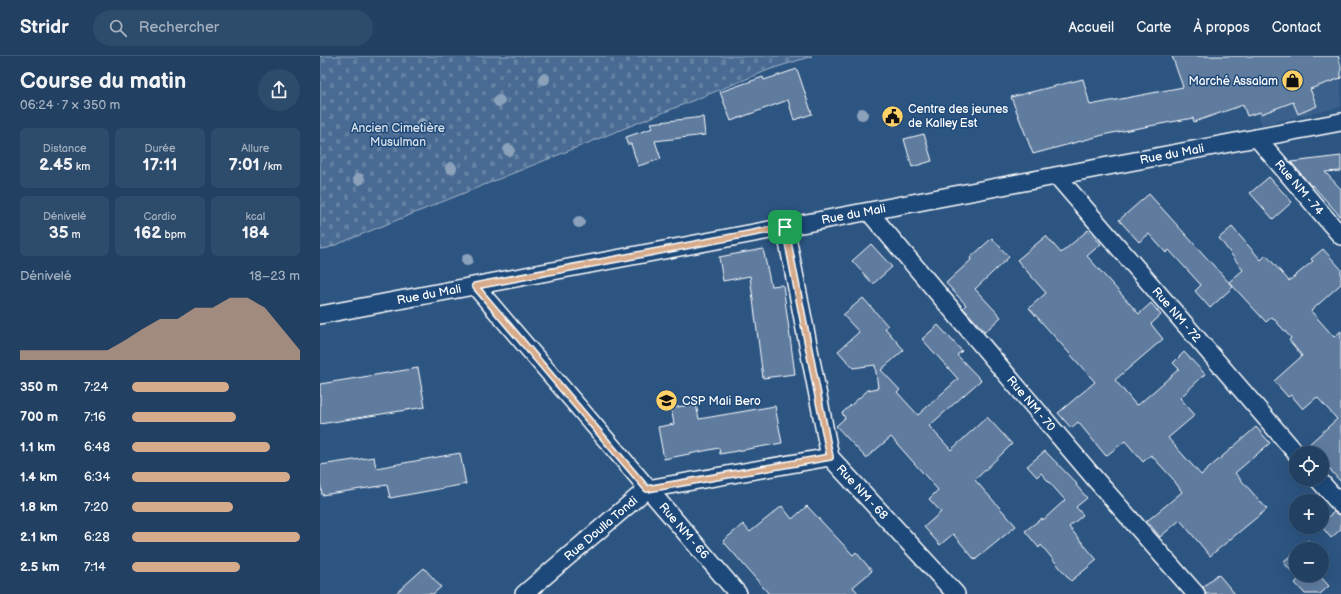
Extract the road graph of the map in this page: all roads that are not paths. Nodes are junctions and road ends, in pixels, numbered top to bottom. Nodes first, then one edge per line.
1 (1341, 122) edge
2 (1258, 138) junction
3 (1057, 176) junction
4 (869, 212) junction
5 (785, 227) junction
6 (1341, 236) edge
7 (475, 286) junction
8 (320, 315) edge
9 (1290, 446) edge
10 (830, 457) junction
11 (1324, 486) edge
12 (647, 489) junction
13 (1341, 505) edge
14 (524, 594) edge
15 (738, 594) edge
16 (956, 594) edge
17 (1196, 594) edge

1 - 2 street, Rue du Mali
2 - 3 street, Rue du Mali
2 - 6 street, Rue NM - 74
3 - 4 street, Rue du Mali
3 - 9 street, Rue NM - 72
4 - 5 street, Rue du Mali
4 - 17 street, Rue NM - 70
5 - 7 street, Rue du Mali
5 - 10 street, Rue NM - 68
7 - 8 street, Rue du Mali
7 - 12 street, Rue NM - 66
10 - 12 street, Rue Doulla Tondi
10 - 16 street, Rue NM - 68
11 - 13 street
12 - 14 street, Rue Doulla Tondi
12 - 15 street, Rue NM - 66

